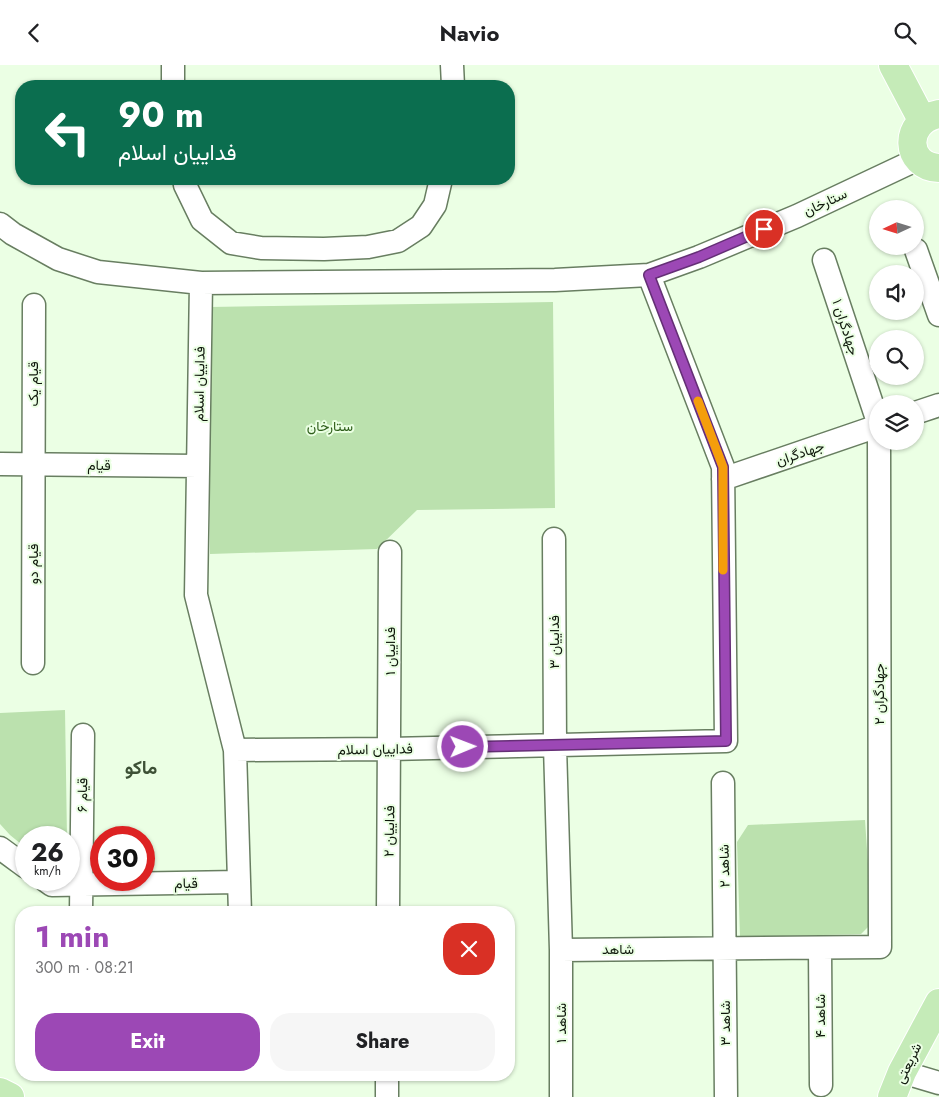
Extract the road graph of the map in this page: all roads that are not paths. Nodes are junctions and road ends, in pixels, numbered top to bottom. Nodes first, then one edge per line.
1 (173, 65) edge
2 (452, 65) edge
3 (893, 65) edge
4 (173, 80) edge
5 (452, 80) edge
6 (931, 117) edge
7 (929, 163) edge
8 (185, 185) edge
9 (440, 185) edge
10 (0, 224) edge
11 (324, 249) junction
12 (918, 255) edge
13 (824, 260) dead end
14 (649, 275) junction
15 (323, 282) junction
16 (200, 283) junction
17 (34, 305) dead end
18 (939, 315) edge
19 (869, 395) edge
20 (939, 405) edge
21 (924, 410) edge
22 (869, 430) edge
23 (879, 450) edge
24 (0, 464) edge
25 (33, 464) junction
26 (198, 466) junction
27 (723, 479) junction
28 (554, 539) dead end
29 (390, 552) dead end
30 (33, 663) dead end
31 (83, 735) dead end
32 (555, 746) junction
33 (390, 749) junction
34 (235, 750) junction
35 (724, 783) dead end
36 (0, 848) edge
37 (15, 859) edge
38 (239, 882) junction
39 (81, 885) junction
40 (81, 906) edge
41 (240, 906) edge
42 (388, 906) edge
43 (880, 947) joint
44 (820, 948) junction
45 (725, 949) junction
46 (561, 950) junction
47 (939, 1003) edge
48 (902, 1072) junction
49 (387, 1081) edge
50 (939, 1083) edge
51 (821, 1085) dead end
52 (0, 1092) edge
53 (10, 1097) edge
54 (387, 1097) edge
55 (561, 1097) edge
56 (726, 1097) edge
57 (892, 1097) edge

1 - 4 street
2 - 5 street
3 - 6 main road
6 - 7 main road
7 - 14 street, ستارخان
8 - 11 street
9 - 11 street
10 - 16 street, ستارخان
11 - 15 street
12 - 18 street
13 - 19 street, جهادگران ۱
14 - 15 street, ستارخان
14 - 27 street, فداییان اسلام
15 - 16 street, ستارخان
16 - 26 street, فداییان اسلام
17 - 25 street, قیام یک
20 - 21 street
22 - 27 street, جهادگران
23 - 43 street, جهادگران ۲
24 - 25 street, قیام
25 - 26 street, قیام
25 - 30 street, قیام دو
26 - 34 street, فداییان اسلام
27 - 32 street, فداییان اسلام
28 - 32 street, فداییان ۳
29 - 33 street, فداییان ۱
31 - 39 street, قیام ۶
32 - 33 street, فداییان اسلام
32 - 46 street
33 - 34 street, فداییان اسلام
33 - 42 street, فداییان ۲
34 - 38 street, فداییان اسلام
35 - 45 street, شاهد ۲
36 - 37 street
38 - 39 street, قیام
38 - 41 street, فداییان اسلام
39 - 40 street, قیام ۶
43 - 44 street, شاهد
44 - 45 street, شاهد
44 - 51 street, شاهد ۴
45 - 46 street, شاهد
45 - 56 street, شاهد ۳
46 - 55 street, شاهد ۱
47 - 48 main road, شریعتی
48 - 50 street
48 - 57 main road, شریعتی
49 - 54 street
52 - 53 main road

